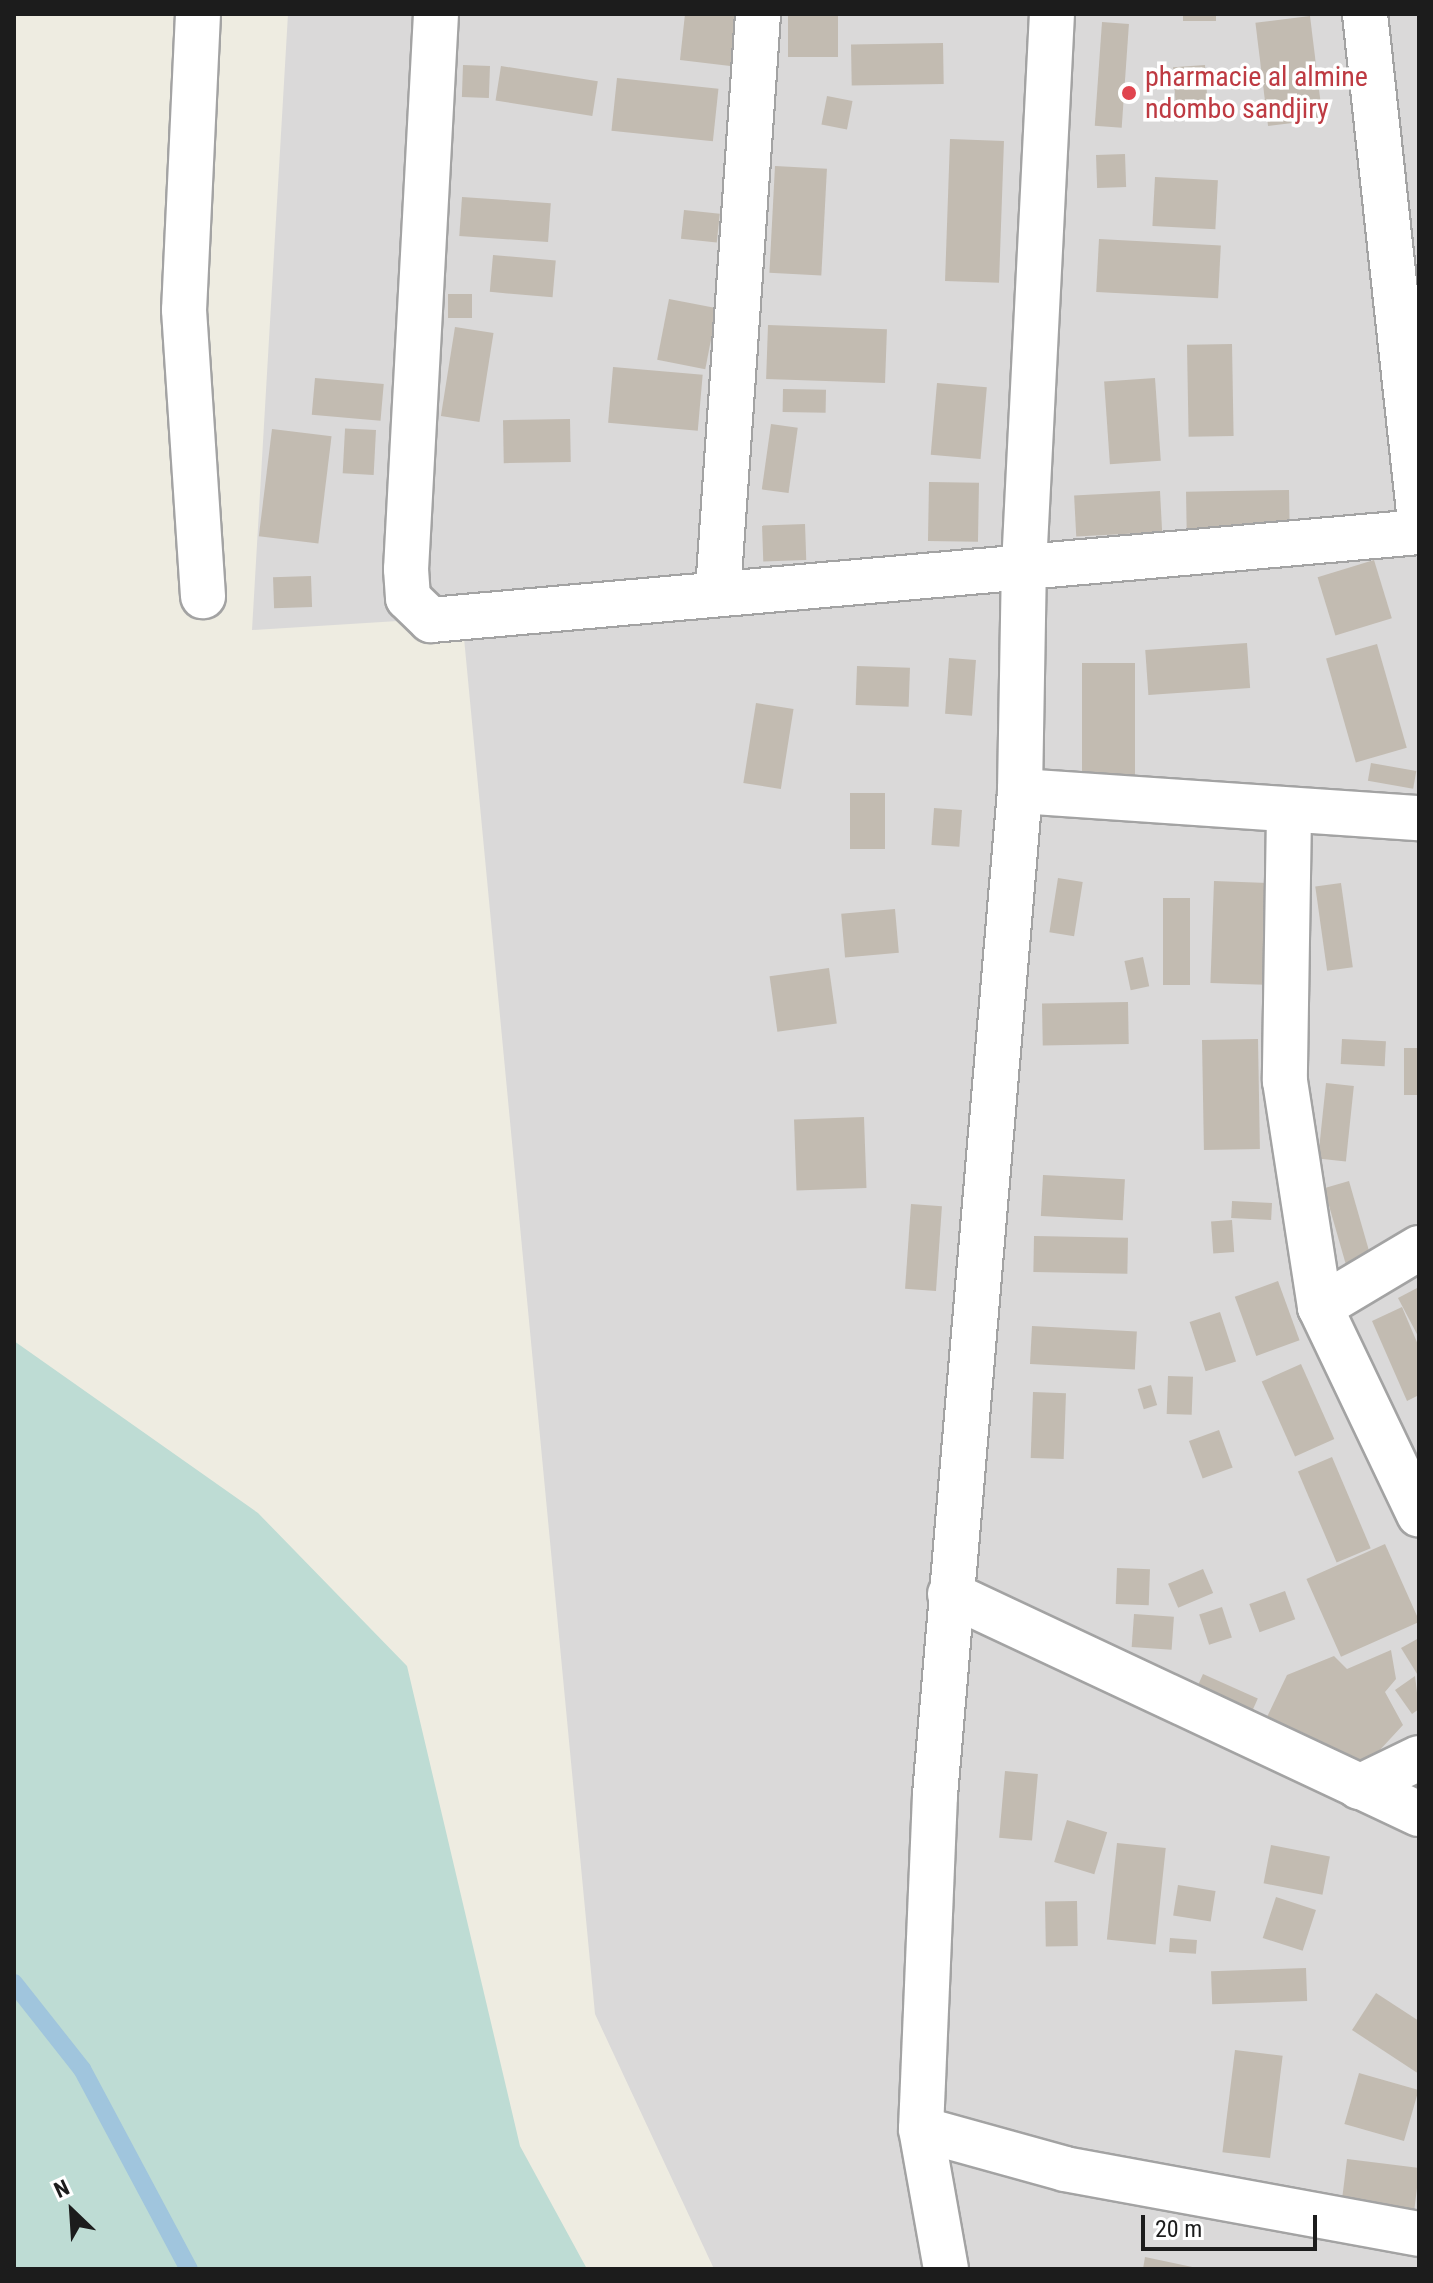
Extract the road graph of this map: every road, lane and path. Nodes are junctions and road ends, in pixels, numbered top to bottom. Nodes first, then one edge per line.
1 (198, 14) edge
2 (436, 14) edge
3 (758, 14) edge
4 (1052, 14) edge
5 (1365, 14) edge
6 (1419, 512) edge
7 (1419, 532) edge
8 (1024, 566) junction
9 (718, 591) junction
10 (203, 596) dead end
11 (1020, 791) junction
12 (1289, 813) junction
13 (1419, 818) edge
14 (1419, 1248) edge
15 (1320, 1307) junction
16 (1419, 1515) edge
17 (950, 1594) junction
18 (1419, 1758) edge
19 (1359, 1787) junction
20 (1419, 1814) edge
21 (921, 2129) junction
22 (1419, 2234) edge
23 (946, 2269) edge

1 - 10 street
2 - 9 street
3 - 9 street
4 - 8 street
5 - 6 street
7 - 8 street
8 - 9 street
8 - 11 street
11 - 12 street
11 - 17 street
12 - 13 street
12 - 15 street
14 - 15 street
15 - 16 street
17 - 19 street
17 - 21 street
18 - 19 street
19 - 20 street
21 - 22 street
21 - 23 street

